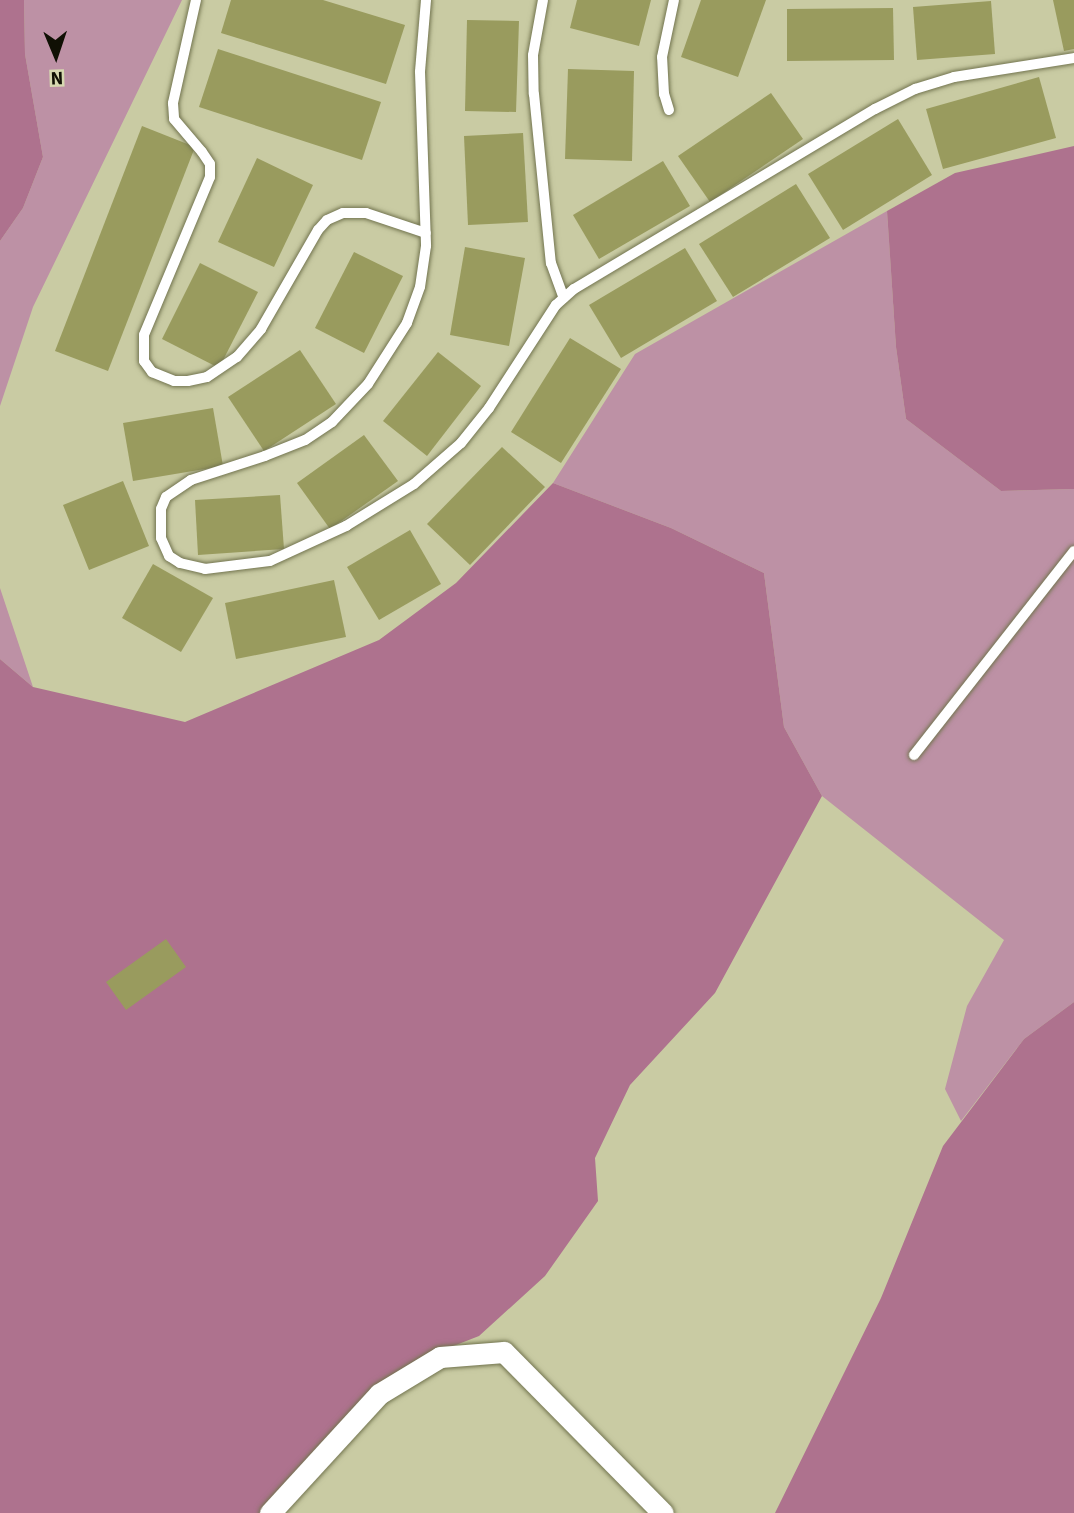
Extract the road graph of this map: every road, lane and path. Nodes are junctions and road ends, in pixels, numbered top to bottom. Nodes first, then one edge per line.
1 (196, 0) edge
2 (426, 0) edge
3 (543, 0) edge
4 (674, 0) edge
5 (1074, 58) edge
6 (669, 110) dead end
7 (426, 233) junction
8 (564, 298) junction
9 (1074, 551) edge
10 (914, 755) dead end
11 (271, 1513) edge
12 (663, 1513) edge

1 - 7 lane
2 - 7 lane
3 - 8 lane
4 - 6 lane
5 - 8 lane
7 - 8 lane
9 - 10 lane
11 - 12 street

